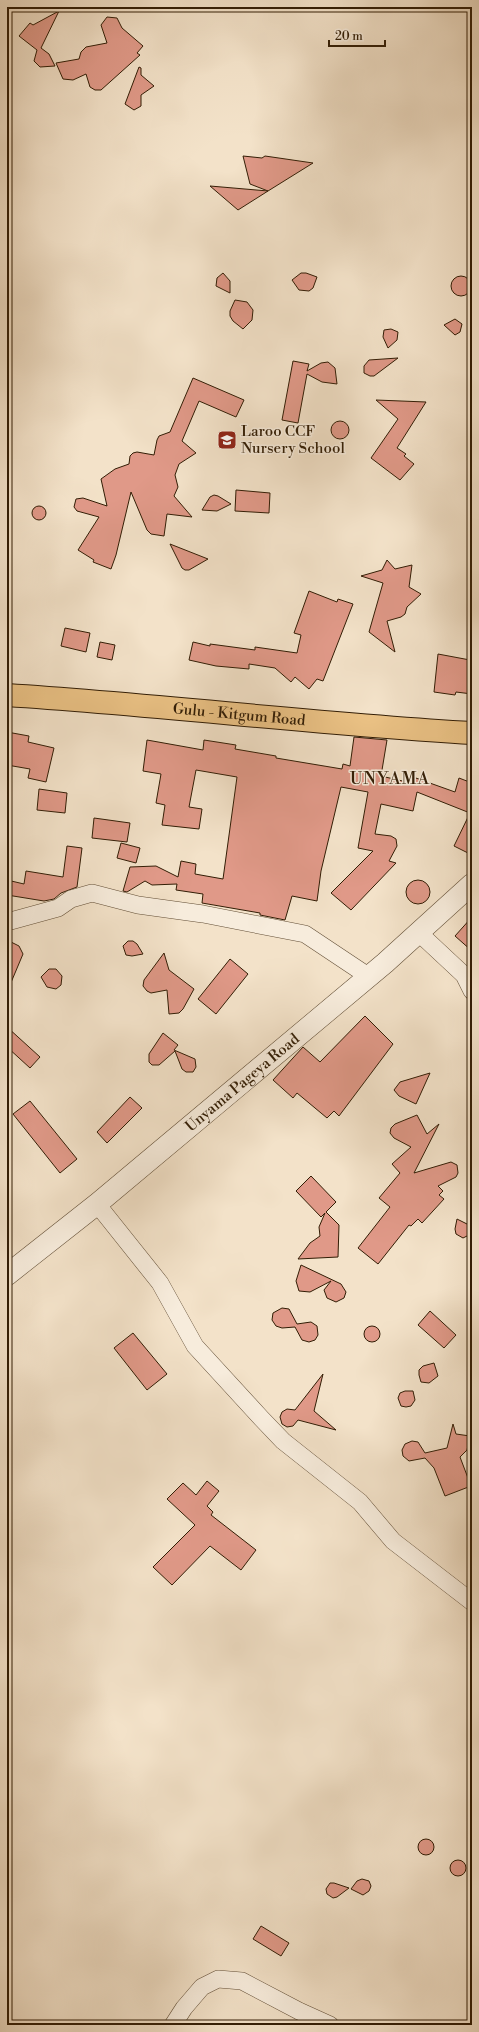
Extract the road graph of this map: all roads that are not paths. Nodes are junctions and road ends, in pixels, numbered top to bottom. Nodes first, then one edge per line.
1 (7, 695) edge
2 (472, 733) edge
3 (472, 884) edge
4 (7, 922) edge
5 (419, 933) junction
6 (368, 976) junction
7 (472, 991) edge
8 (97, 1204) junction
9 (7, 1275) edge
10 (472, 1602) edge
11 (173, 2025) edge
12 (330, 2025) edge

1 - 2 main road, Gulu - Kitgum Road
3 - 5 street, Unyama Pageya Road
4 - 6 street
5 - 6 street, Unyama Pageya Road
5 - 7 street
6 - 8 street, Unyama Pageya Road
8 - 9 street, Unyama Pageya Road
8 - 10 street
11 - 12 street

